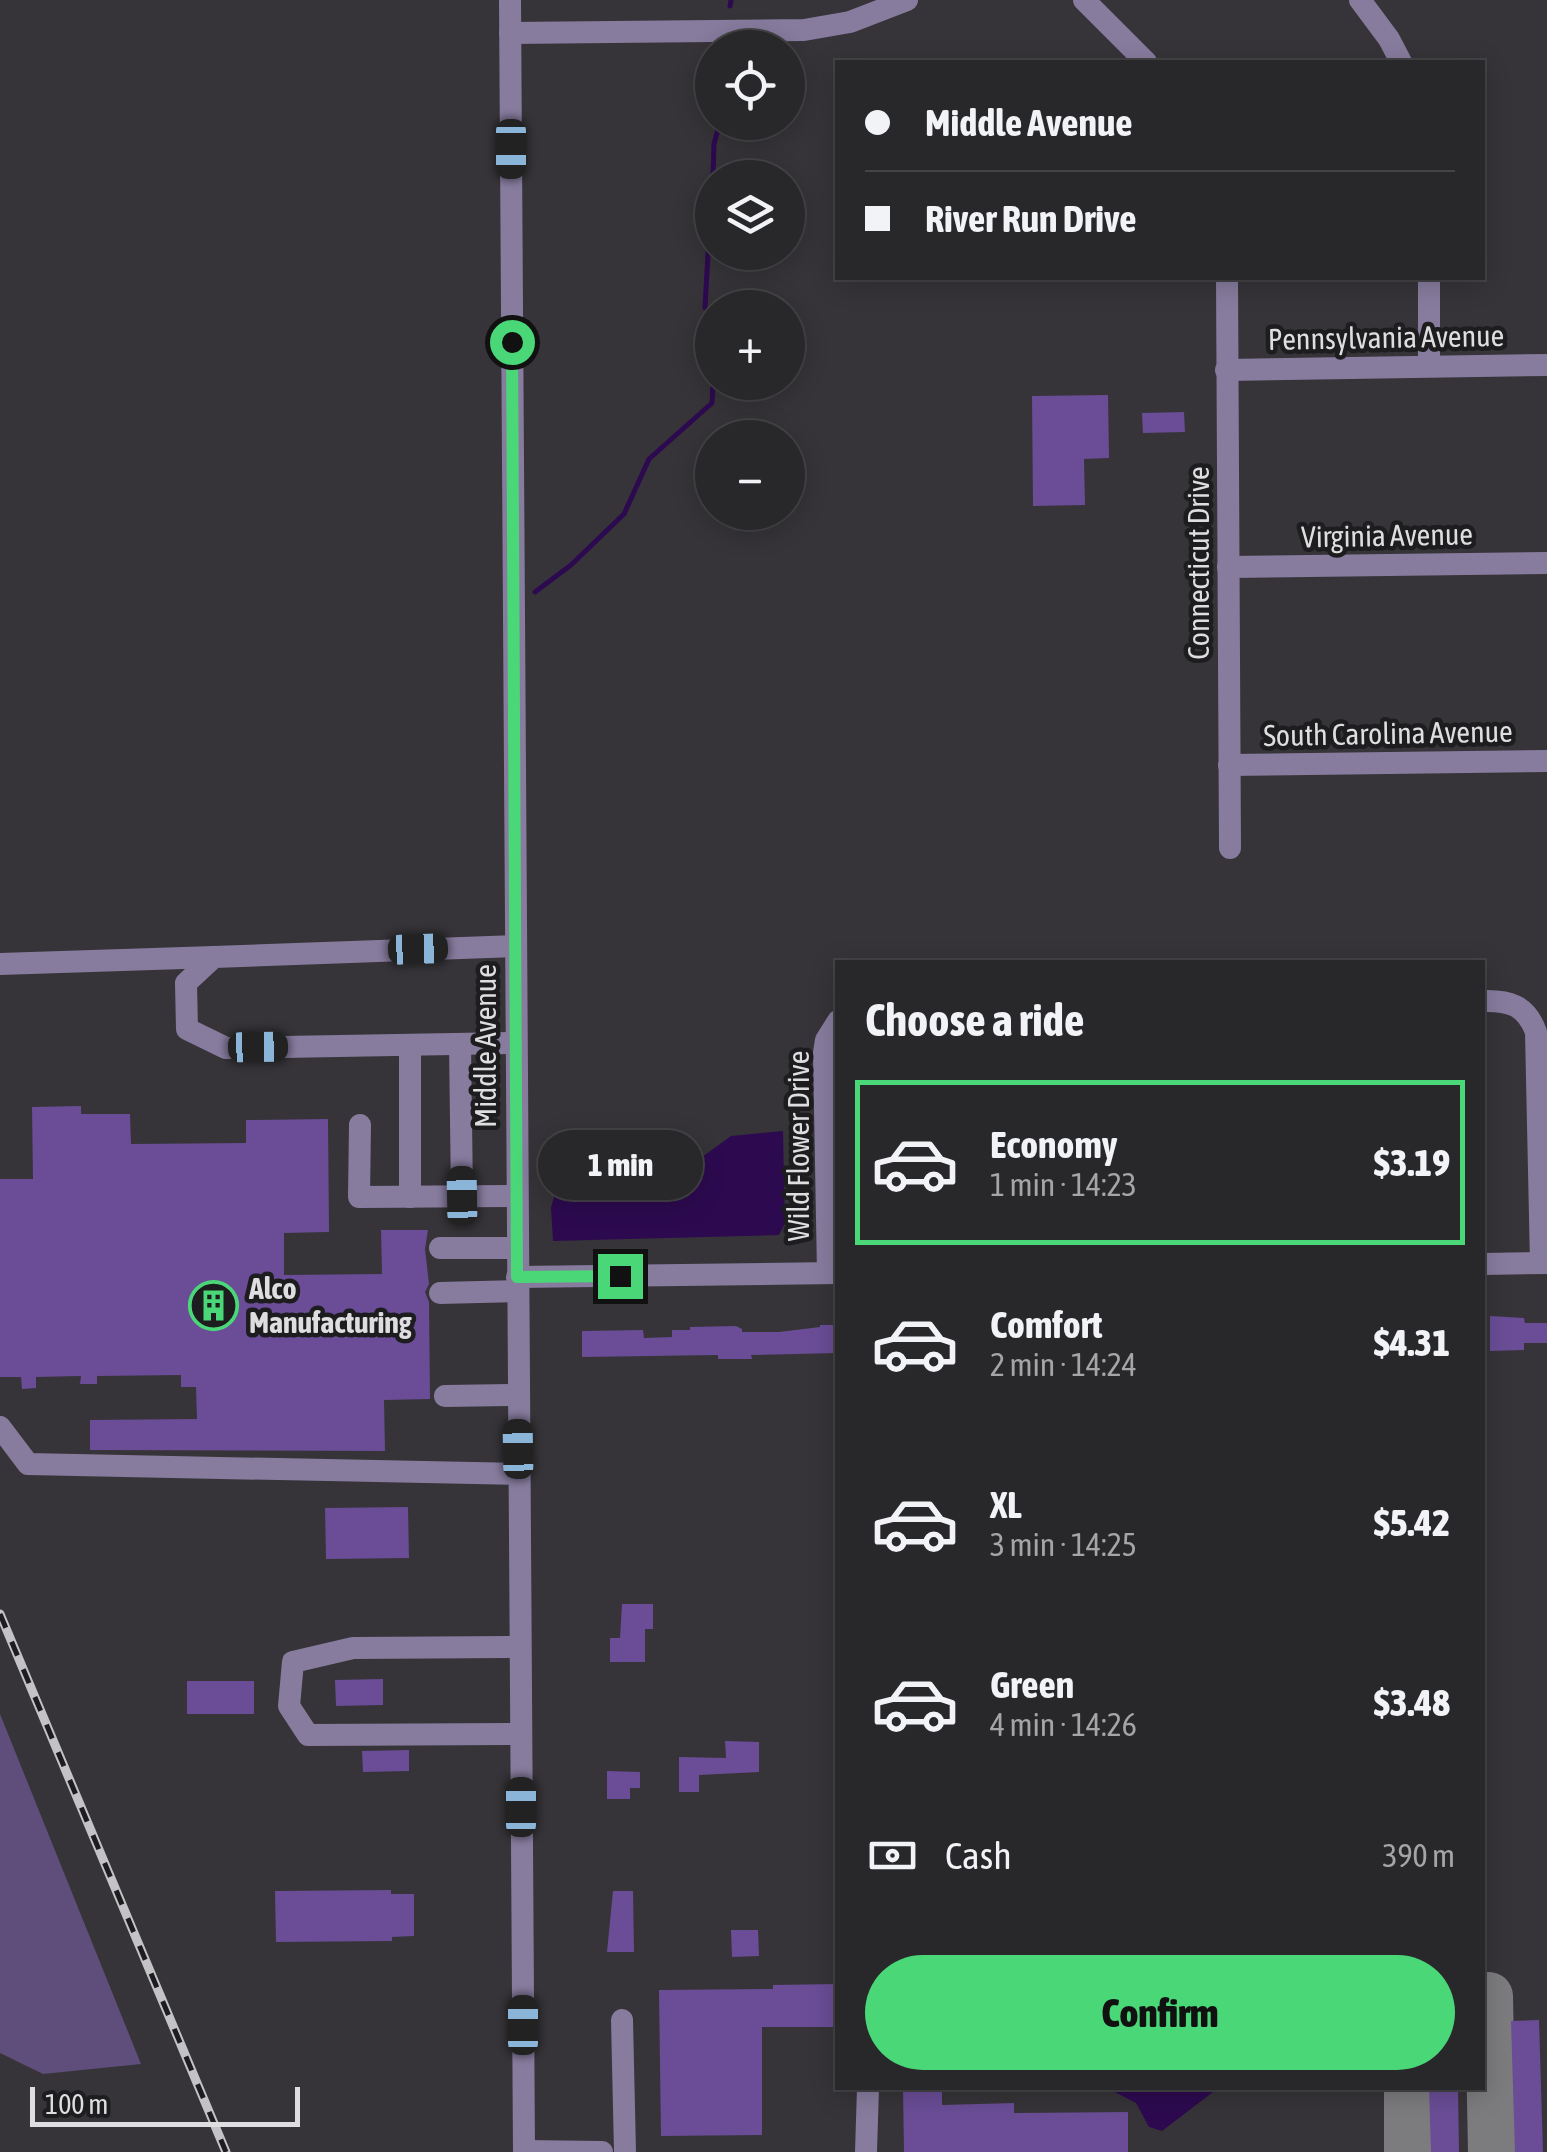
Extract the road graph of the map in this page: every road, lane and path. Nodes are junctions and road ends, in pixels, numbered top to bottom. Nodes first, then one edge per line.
1 (510, 0) edge
2 (907, 0) edge
3 (1084, 0) edge
4 (1360, 0) edge
5 (510, 33) junction
6 (1144, 60) edge
7 (1400, 60) edge
8 (1227, 280) edge
9 (1429, 280) edge
10 (1547, 365) edge
11 (1429, 366) junction
12 (1226, 370) junction
13 (1547, 563) edge
14 (1228, 566) junction
15 (1547, 761) edge
16 (1229, 765) junction
17 (1230, 848) dead end
18 (514, 946) junction
19 (214, 957) junction
20 (0, 964) edge
21 (1485, 1001) edge
22 (835, 1026) edge
23 (515, 1043) junction
24 (460, 1044) junction
25 (410, 1045) junction
26 (360, 1126) dead end
27 (462, 1196) junction
28 (516, 1196) junction
29 (410, 1197) junction
30 (440, 1248) dead end
31 (517, 1248) junction
32 (1544, 1263) edge
33 (1485, 1264) edge
34 (833, 1273) edge
35 (517, 1284) junction
36 (440, 1292) dead end
37 (518, 1395) junction
38 (445, 1396) dead end
39 (0, 1427) edge
40 (518, 1474) junction
41 (520, 1647) junction
42 (520, 1734) junction
43 (622, 2020) dead end
44 (868, 2090) edge
45 (524, 2152) edge
46 (602, 2152) edge
47 (625, 2152) edge
48 (866, 2152) edge

1 - 5 street, Middle Avenue
2 - 5 street
3 - 6 street
4 - 7 street
5 - 18 street, Middle Avenue
8 - 12 street, Connecticut Drive
9 - 11 street
10 - 11 street, Pennsylvania Avenue
11 - 12 street, Pennsylvania Avenue
12 - 14 street, Connecticut Drive
13 - 14 street, Virginia Avenue
14 - 16 street, Connecticut Drive
15 - 16 street, South Carolina Avenue
16 - 17 street, Connecticut Drive
18 - 19 street
18 - 23 street, Middle Avenue
19 - 20 street
19 - 25 street
21 - 32 street
22 - 34 street, Wild Flower Drive
23 - 24 street
23 - 28 street, Middle Avenue
24 - 25 street
24 - 27 street
25 - 29 street
26 - 29 street
27 - 28 street
27 - 29 street
28 - 31 street, Middle Avenue
30 - 31 street
31 - 35 street, Middle Avenue
32 - 33 street
34 - 35 street
35 - 36 street
35 - 37 street, Middle Avenue
37 - 38 street
37 - 40 street, Middle Avenue
39 - 40 street
40 - 41 street, Middle Avenue
41 - 42 street, Middle Avenue
41 - 42 street
42 - 45 street, Middle Avenue
43 - 47 street
44 - 48 street
45 - 46 street

